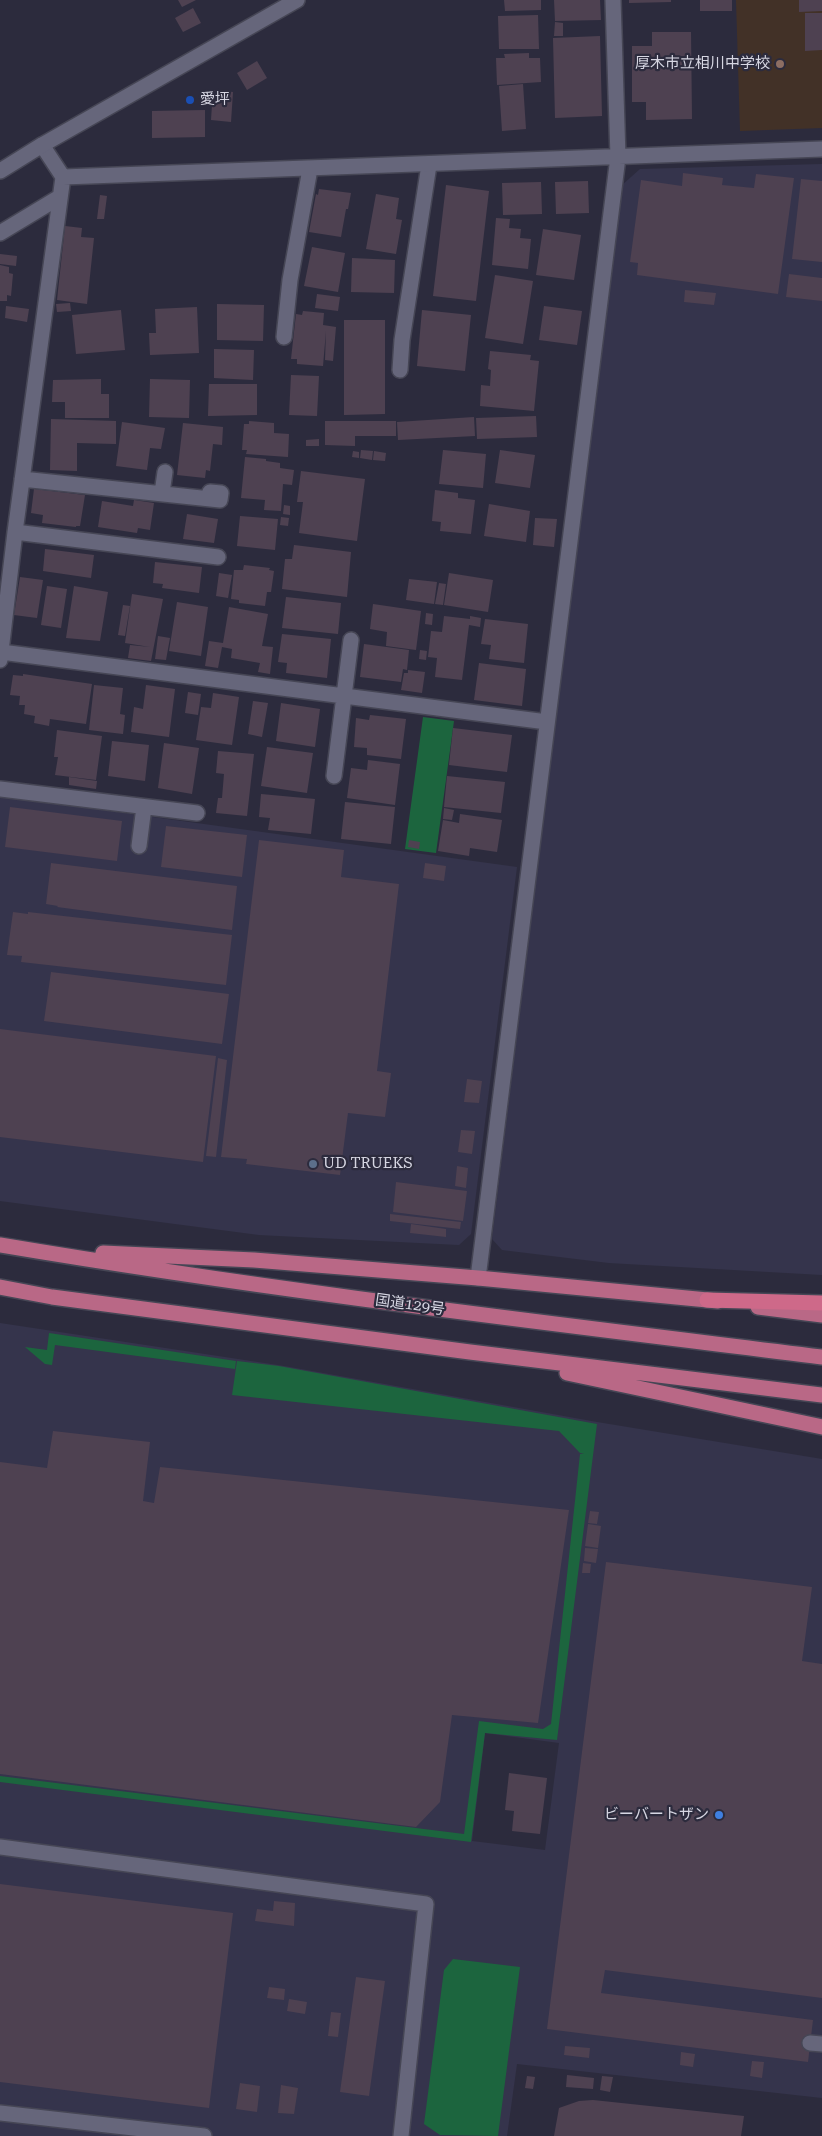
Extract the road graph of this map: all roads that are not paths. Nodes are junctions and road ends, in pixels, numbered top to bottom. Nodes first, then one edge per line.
1 (297, 0) edge
2 (613, 0) edge
3 (42, 145) junction
4 (822, 149) edge
5 (618, 158) junction
6 (429, 164) junction
7 (310, 169) junction
8 (0, 171) edge
9 (63, 177) junction
10 (58, 198) junction
11 (0, 233) edge
12 (284, 337) dead end
13 (400, 370) dead end
14 (165, 472) dead end
15 (22, 478) junction
16 (210, 492) dead end
17 (162, 493) junction
18 (15, 532) junction
19 (218, 557) dead end
20 (352, 640) dead end
21 (1, 656) edge
22 (344, 697) junction
23 (548, 722) junction
24 (334, 776) dead end
25 (0, 789) edge
26 (144, 807) junction
27 (197, 813) dead end
28 (139, 846) dead end
29 (0, 1245) edge
30 (29, 1250) junction
31 (478, 1278) junction
32 (0, 1287) edge
33 (707, 1300) junction
34 (822, 1303) edge
35 (822, 1315) edge
36 (470, 1352) junction
37 (822, 1357) edge
38 (822, 1395) edge
39 (822, 1427) edge
40 (0, 1847) edge
41 (0, 2113) edge
42 (204, 2136) edge
43 (401, 2136) edge

1 - 3 street
2 - 5 street
3 - 8 street
3 - 9 street
4 - 5 street
5 - 6 street
5 - 23 street
6 - 7 street
6 - 13 street
7 - 9 street
7 - 12 street
9 - 10 street
10 - 11 street
10 - 15 street
14 - 17 street
15 - 17 street
15 - 18 street
16 - 17 street
18 - 19 street
18 - 21 street
20 - 22 street
21 - 22 street
22 - 23 street
22 - 24 street
23 - 31 street
25 - 26 street
26 - 27 street
26 - 28 street
29 - 30 highway, 国道129号
30 - 31 highway
30 - 37 highway, 国道129号
31 - 33 highway
32 - 36 highway
33 - 34 highway
33 - 35 highway
36 - 38 highway
36 - 39 highway
40 - 43 street
41 - 42 street

